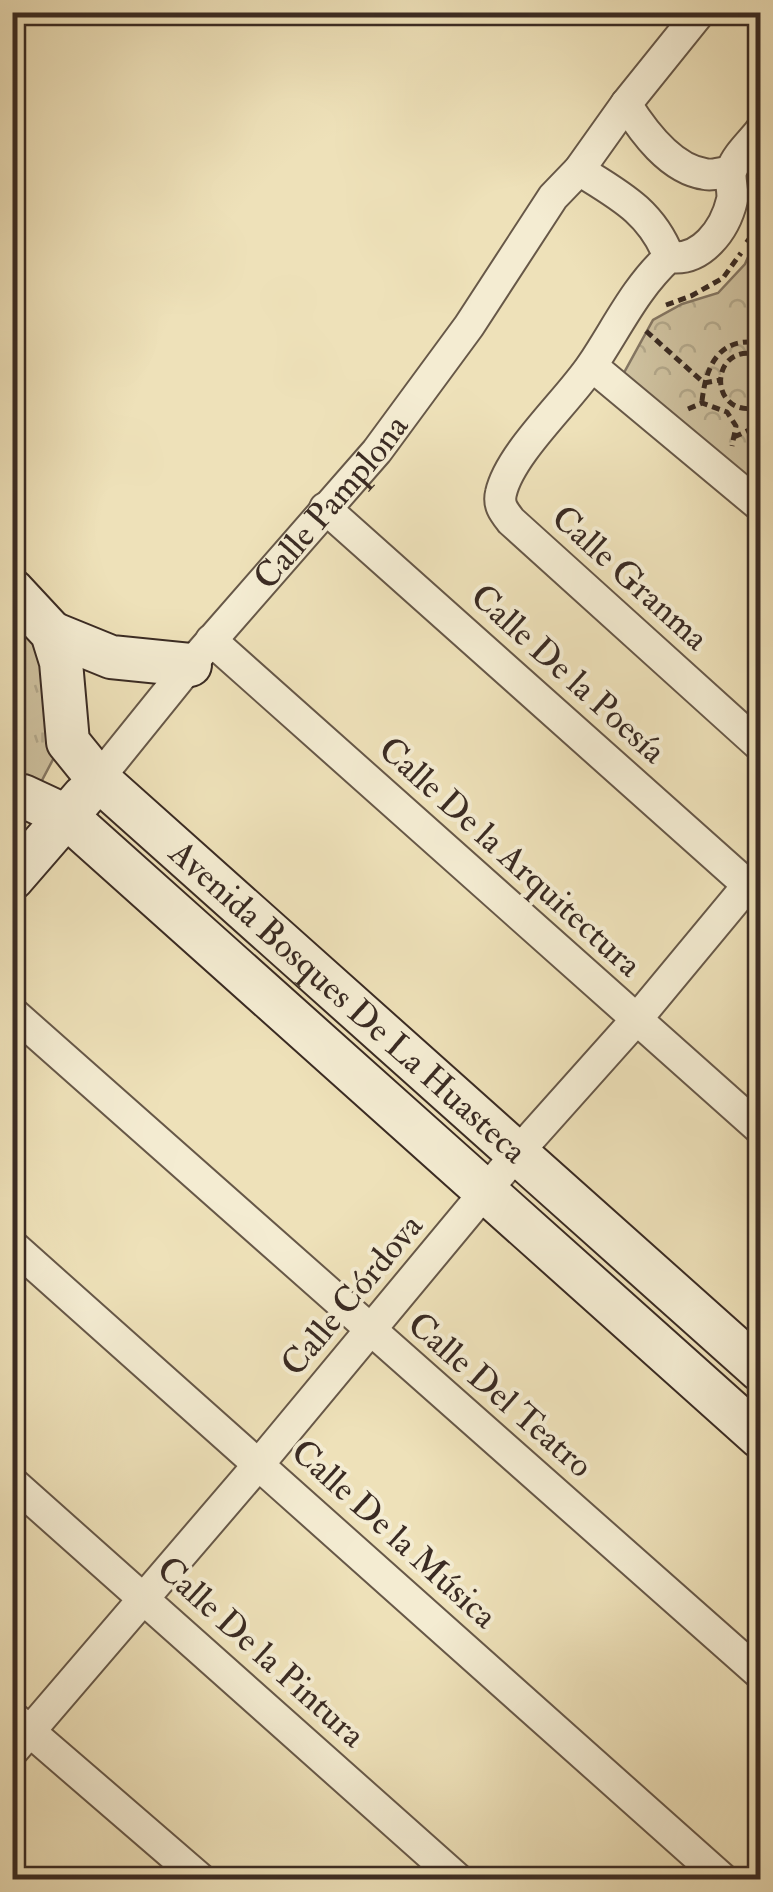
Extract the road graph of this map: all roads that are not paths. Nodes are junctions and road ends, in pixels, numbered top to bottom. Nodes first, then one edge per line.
1 (700, 12) edge
2 (626, 104) junction
3 (760, 132) edge
4 (579, 170) junction
5 (730, 172) junction
6 (668, 257) junction
7 (592, 366) junction
8 (760, 506) edge
9 (325, 508) junction
10 (12, 590) edge
11 (52, 633) junction
12 (201, 653) junction
13 (68, 742) junction
14 (760, 746) edge
15 (98, 779) junction
16 (18, 796) edge
17 (66, 816) junction
18 (12, 879) edge
19 (754, 891) edge
20 (12, 1012) edge
21 (636, 1020) junction
22 (760, 1129) edge
23 (519, 1152) junction
24 (485, 1194) junction
25 (12, 1246) edge
26 (370, 1331) junction
27 (760, 1370) edge
28 (760, 1437) edge
29 (259, 1464) junction
30 (12, 1482) edge
31 (145, 1599) junction
32 (760, 1674) edge
33 (18, 1733) edge
34 (202, 1880) edge
35 (459, 1880) edge
36 (724, 1880) edge

1 - 2 street, Calle Pamplona
2 - 4 street, Calle Pamplona
2 - 5 street
3 - 5 street
4 - 6 street
4 - 9 street, Calle Pamplona
5 - 6 street
6 - 7 street
7 - 8 street
7 - 14 street, Calle Granma
9 - 12 street, Calle Pamplona
9 - 19 street, Calle De la Poesía
10 - 11 street
11 - 12 street
11 - 13 street
12 - 15 street, Calle Pamplona
12 - 21 street, Calle De la Arquitectura
13 - 15 street, Avenida Bosques De La Huasteca
13 - 16 street
15 - 17 street, Calle Pamplona
15 - 23 street, Avenida Bosques De La Huasteca
16 - 17 street, Avenida Bosques De La Huasteca
17 - 18 street, Calle Pamplona
17 - 24 street, Avenida Bosques De La Huasteca
19 - 21 street, Calle Córdova
20 - 26 street, Calle Del Teatro
21 - 22 street, Calle De la Arquitectura
21 - 23 street, Calle Córdova
23 - 24 street, Calle Córdova
23 - 27 street, Avenida Bosques De La Huasteca
24 - 26 street, Calle Córdova
24 - 28 street, Avenida Bosques De La Huasteca
25 - 29 street, Calle De la Música
26 - 29 street, Calle Córdova
26 - 32 street, Calle Del Teatro
29 - 31 street, Calle Córdova
29 - 36 street, Calle De la Música
30 - 31 street, Calle De la Pintura
31 - 33 street, Calle Córdova
31 - 35 street, Calle De la Pintura
33 - 34 street

